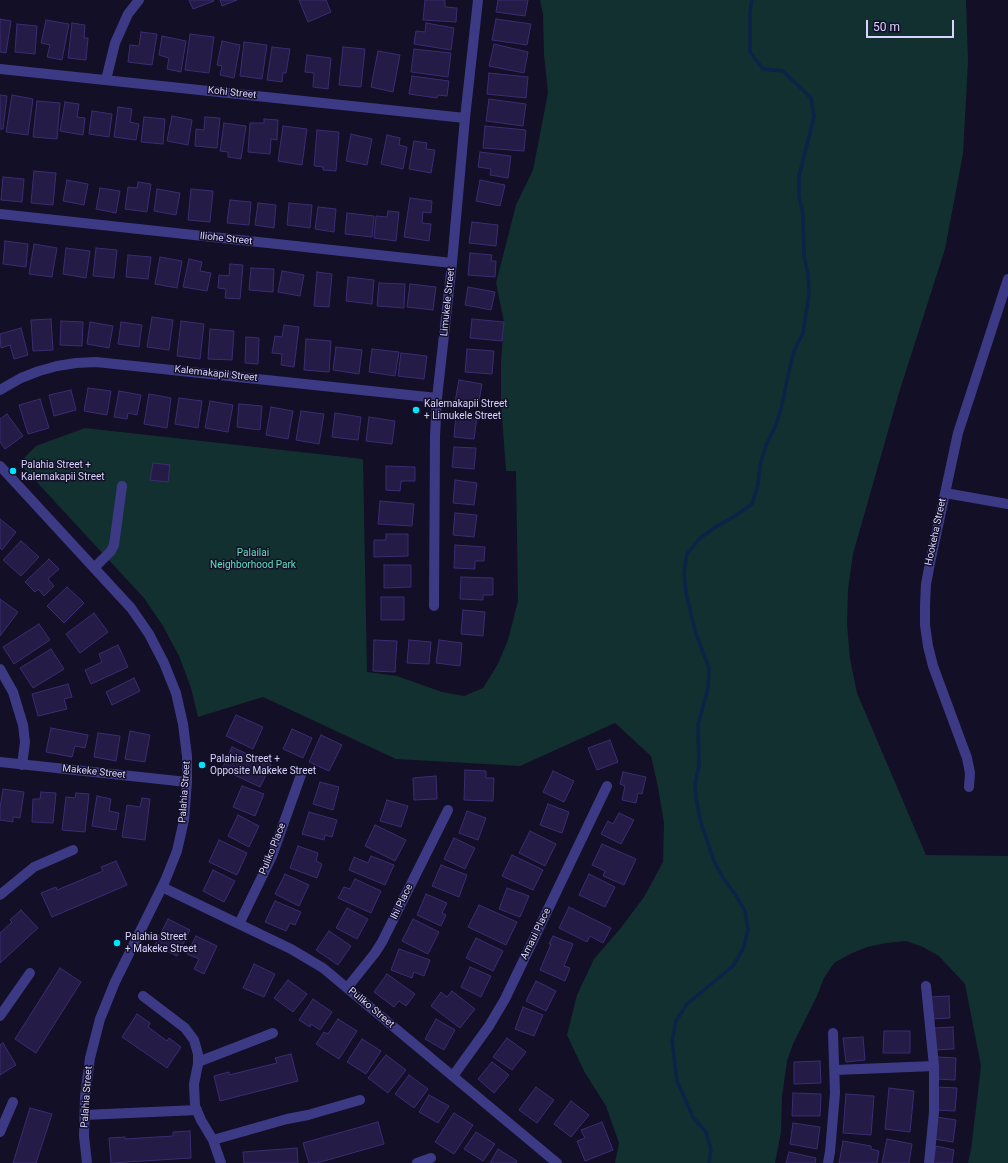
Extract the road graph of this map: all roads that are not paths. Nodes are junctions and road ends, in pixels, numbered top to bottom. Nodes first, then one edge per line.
1 (139, 0) edge
2 (478, 0) edge
3 (0, 69) edge
4 (106, 80) junction
5 (465, 118) junction
6 (0, 214) edge
7 (452, 263) junction
8 (1008, 279) edge
9 (0, 390) edge
10 (437, 398) junction
11 (0, 466) edge
12 (122, 486) dead end
13 (945, 493) junction
14 (1008, 504) edge
15 (95, 567) junction
16 (434, 606) dead end
17 (0, 669) edge
18 (0, 762) edge
19 (22, 765) junction
20 (302, 772) dead end
21 (188, 782) junction
22 (607, 786) dead end
23 (969, 787) dead end
24 (448, 810) dead end
25 (73, 850) dead end
26 (162, 887) junction
27 (0, 895) edge
28 (239, 924) junction
29 (30, 973) dead end
30 (926, 986) dead end
31 (348, 988) junction
32 (143, 996) dead end
33 (0, 1016) edge
34 (273, 1033) dead end
35 (833, 1033) dead end
36 (198, 1062) junction
37 (934, 1066) junction
38 (835, 1070) junction
39 (453, 1076) junction
40 (360, 1100) dead end
41 (13, 1102) dead end
42 (197, 1110) junction
43 (84, 1115) junction
44 (0, 1132) edge
45 (213, 1140) junction
46 (431, 1158) dead end
47 (87, 1163) edge
48 (221, 1163) edge
49 (417, 1163) edge
50 (557, 1163) edge
51 (828, 1163) edge
52 (929, 1163) edge

1 - 4 street
2 - 5 street, Limukele Street
3 - 4 street, Kohi Street
4 - 5 street, Kohi Street
5 - 7 street, Limukele Street
6 - 7 street, Iliohe Street
7 - 10 street, Limukele Street
8 - 13 street, Hookeha Street
9 - 10 street, Kalemakapii Street
10 - 16 street, Limukele Street
11 - 15 street, Palahia Street
12 - 15 street
13 - 14 street
13 - 23 street, Hookeha Street
15 - 21 street, Palahia Street
17 - 19 street
18 - 19 street, Makeke Street
19 - 21 street, Makeke Street
20 - 28 street, Puliko Place
21 - 26 street, Palahia Street
22 - 39 street, Amaui Place
24 - 31 street, Ihi Place
25 - 27 street
26 - 28 street, Puliko Street
26 - 43 street, Palahia Street
28 - 31 street, Puliko Street
29 - 33 street
30 - 37 street
31 - 39 street, Puliko Street
32 - 36 street
34 - 36 street
35 - 38 street
36 - 42 street
37 - 38 street
37 - 52 street
38 - 51 street
39 - 50 street, Puliko Street
40 - 45 street
41 - 44 street
42 - 43 street
42 - 45 street
43 - 47 street, Palahia Street
45 - 48 street
46 - 49 street

